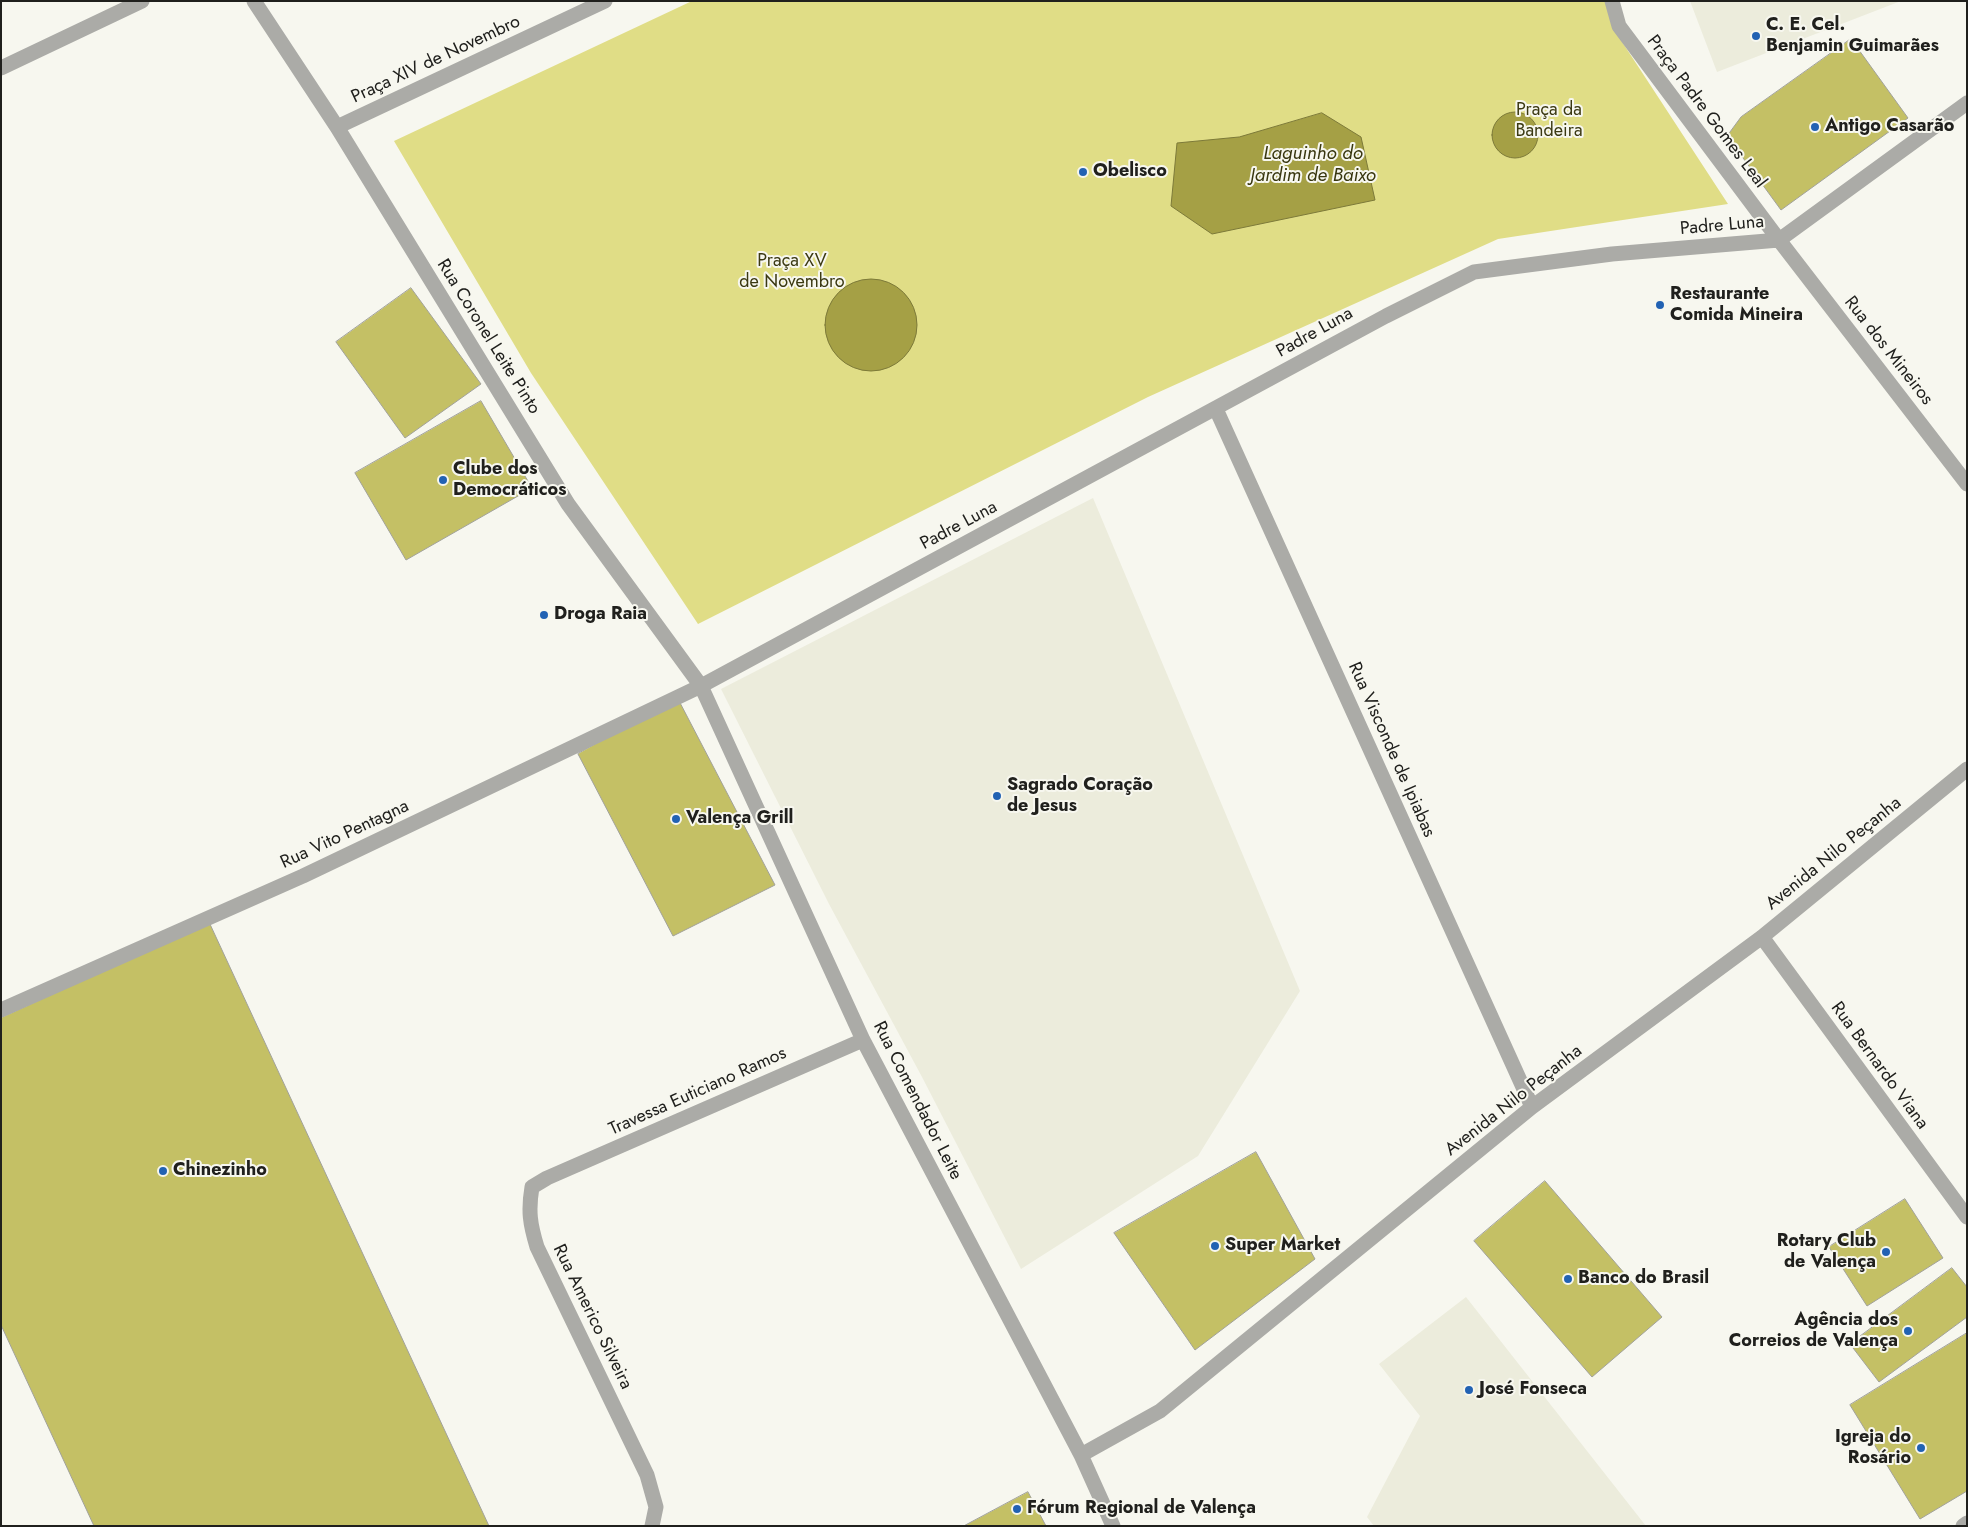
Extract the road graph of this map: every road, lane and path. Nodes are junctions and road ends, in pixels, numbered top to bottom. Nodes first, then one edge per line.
1 (142, 1) edge
2 (254, 1) edge
3 (605, 1) edge
4 (1612, 1) edge
5 (1, 68) edge
6 (1967, 104) edge
7 (337, 127) junction
8 (1779, 240) junction
9 (1216, 409) junction
10 (1967, 484) edge
11 (701, 686) junction
12 (1967, 769) edge
13 (1762, 937) junction
14 (1, 1010) edge
15 (863, 1040) junction
16 (1532, 1107) junction
17 (547, 1178) joint
18 (1967, 1217) edge
19 (1081, 1455) junction
20 (1967, 1523) edge
21 (652, 1526) edge
22 (1113, 1526) edge
23 (1963, 1526) edge

1 - 5 street
2 - 7 street, Rua Coronel Leite Pinto
3 - 7 street, Praça XIV de Novembro
4 - 8 street, Praça Padre Gomes Leal
6 - 8 street, Padre Luna
7 - 11 street, Rua Coronel Leite Pinto
8 - 9 street, Padre Luna
8 - 10 street, Rua dos Mineiros
9 - 11 street, Padre Luna
9 - 16 street, Rua Visconde de Ipiabas
11 - 14 street, Rua Vito Pentagna
11 - 15 street, Rua Comendador Leite
12 - 13 street, Avenida Nilo Peçanha
13 - 16 street, Avenida Nilo Peçanha
13 - 18 street, Rua Bernardo Viana
15 - 17 street, Travessa Euticiano Ramos
15 - 19 street, Rua Comendador Leite
16 - 19 street, Avenida Nilo Peçanha
17 - 21 street, Rua Americo Silveira
19 - 22 street, Rua Comendador Leite
20 - 23 street

